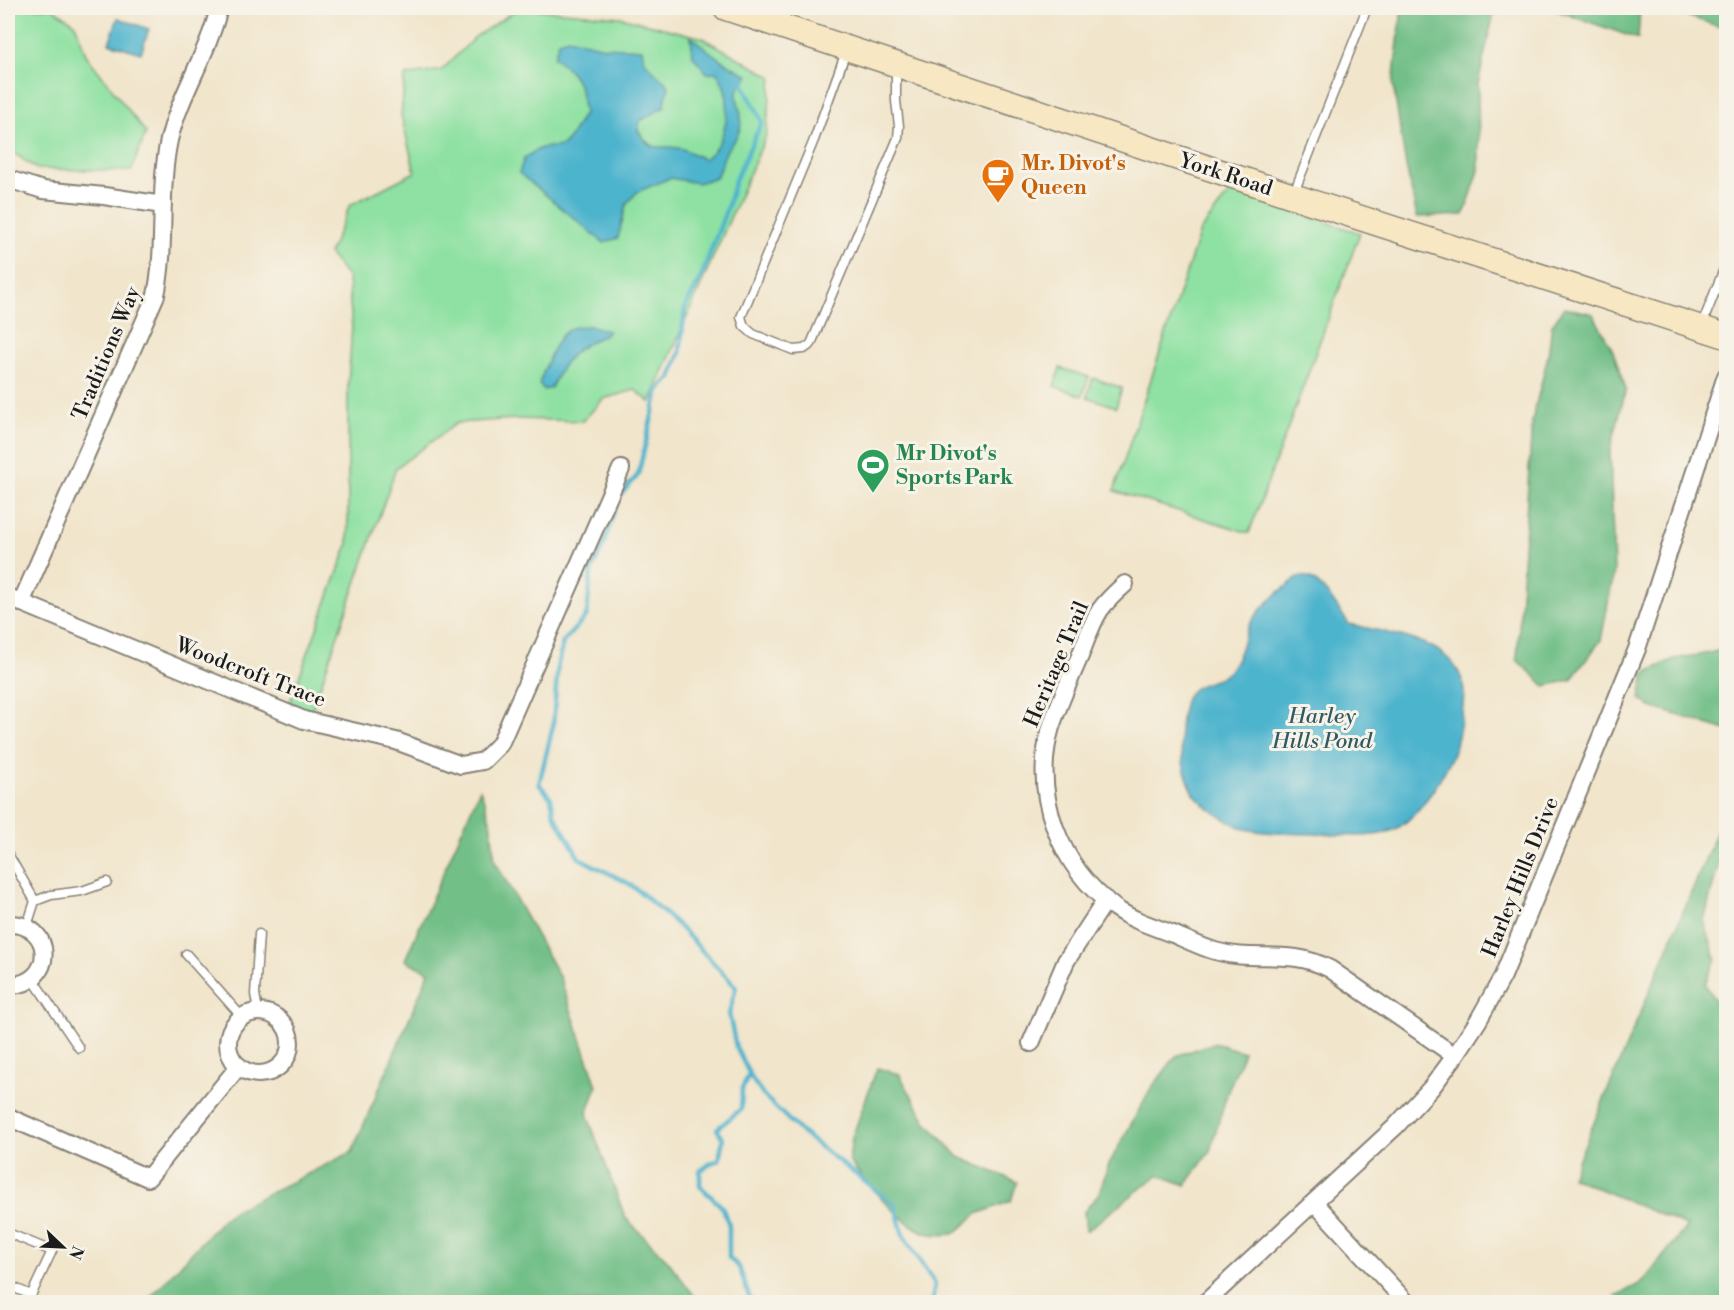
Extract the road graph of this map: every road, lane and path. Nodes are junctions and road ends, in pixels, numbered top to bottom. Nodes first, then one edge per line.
1 (219, 8) edge
2 (726, 8) edge
3 (1367, 8) edge
4 (780, 16) edge
5 (848, 47) junction
6 (897, 63) junction
7 (8, 179) edge
8 (1293, 195) junction
9 (163, 205) junction
10 (1726, 264) edge
11 (1701, 327) junction
12 (1726, 336) edge
13 (1726, 376) edge
14 (621, 469) dead end
15 (1125, 584) dead end
16 (14, 600) edge
17 (8, 854) edge
18 (107, 882) dead end
19 (1106, 900) junction
20 (35, 901) junction
21 (8, 924) edge
22 (27, 926) junction
23 (259, 934) dead end
24 (186, 954) dead end
25 (32, 978) junction
26 (8, 985) edge
27 (258, 1011) junction
28 (242, 1017) junction
29 (1031, 1043) dead end
30 (79, 1048) dead end
31 (1455, 1056) junction
32 (239, 1066) junction
33 (8, 1119) edge
34 (1314, 1202) junction
35 (8, 1233) edge
36 (8, 1285) edge
37 (29, 1299) edge
38 (1206, 1302) edge
39 (1406, 1302) edge

1 - 9 street, Traditions Way
2 - 4 street, York Road
3 - 8 lane
4 - 5 street, York Road
5 - 6 street, York Road
5 - 6 lane
6 - 8 street, York Road
7 - 9 street
8 - 11 street, York Road
9 - 16 street, Traditions Way
10 - 11 lane
11 - 12 street, York Road
13 - 31 street, Harley Hills Drive
14 - 16 street, Woodcroft Trace
15 - 19 street, Heritage Trail
17 - 20 lane
18 - 20 lane
19 - 29 street
19 - 31 street, Heritage Trail
20 - 22 lane
21 - 22 street
22 - 25 street
23 - 27 lane
24 - 28 lane
25 - 26 street
25 - 30 lane
27 - 28 street
27 - 32 street
28 - 32 street
31 - 34 street, Harley Hills Drive
32 - 33 street
34 - 38 street, Harley Hills Drive
34 - 39 street
35 - 37 lane
36 - 37 lane

